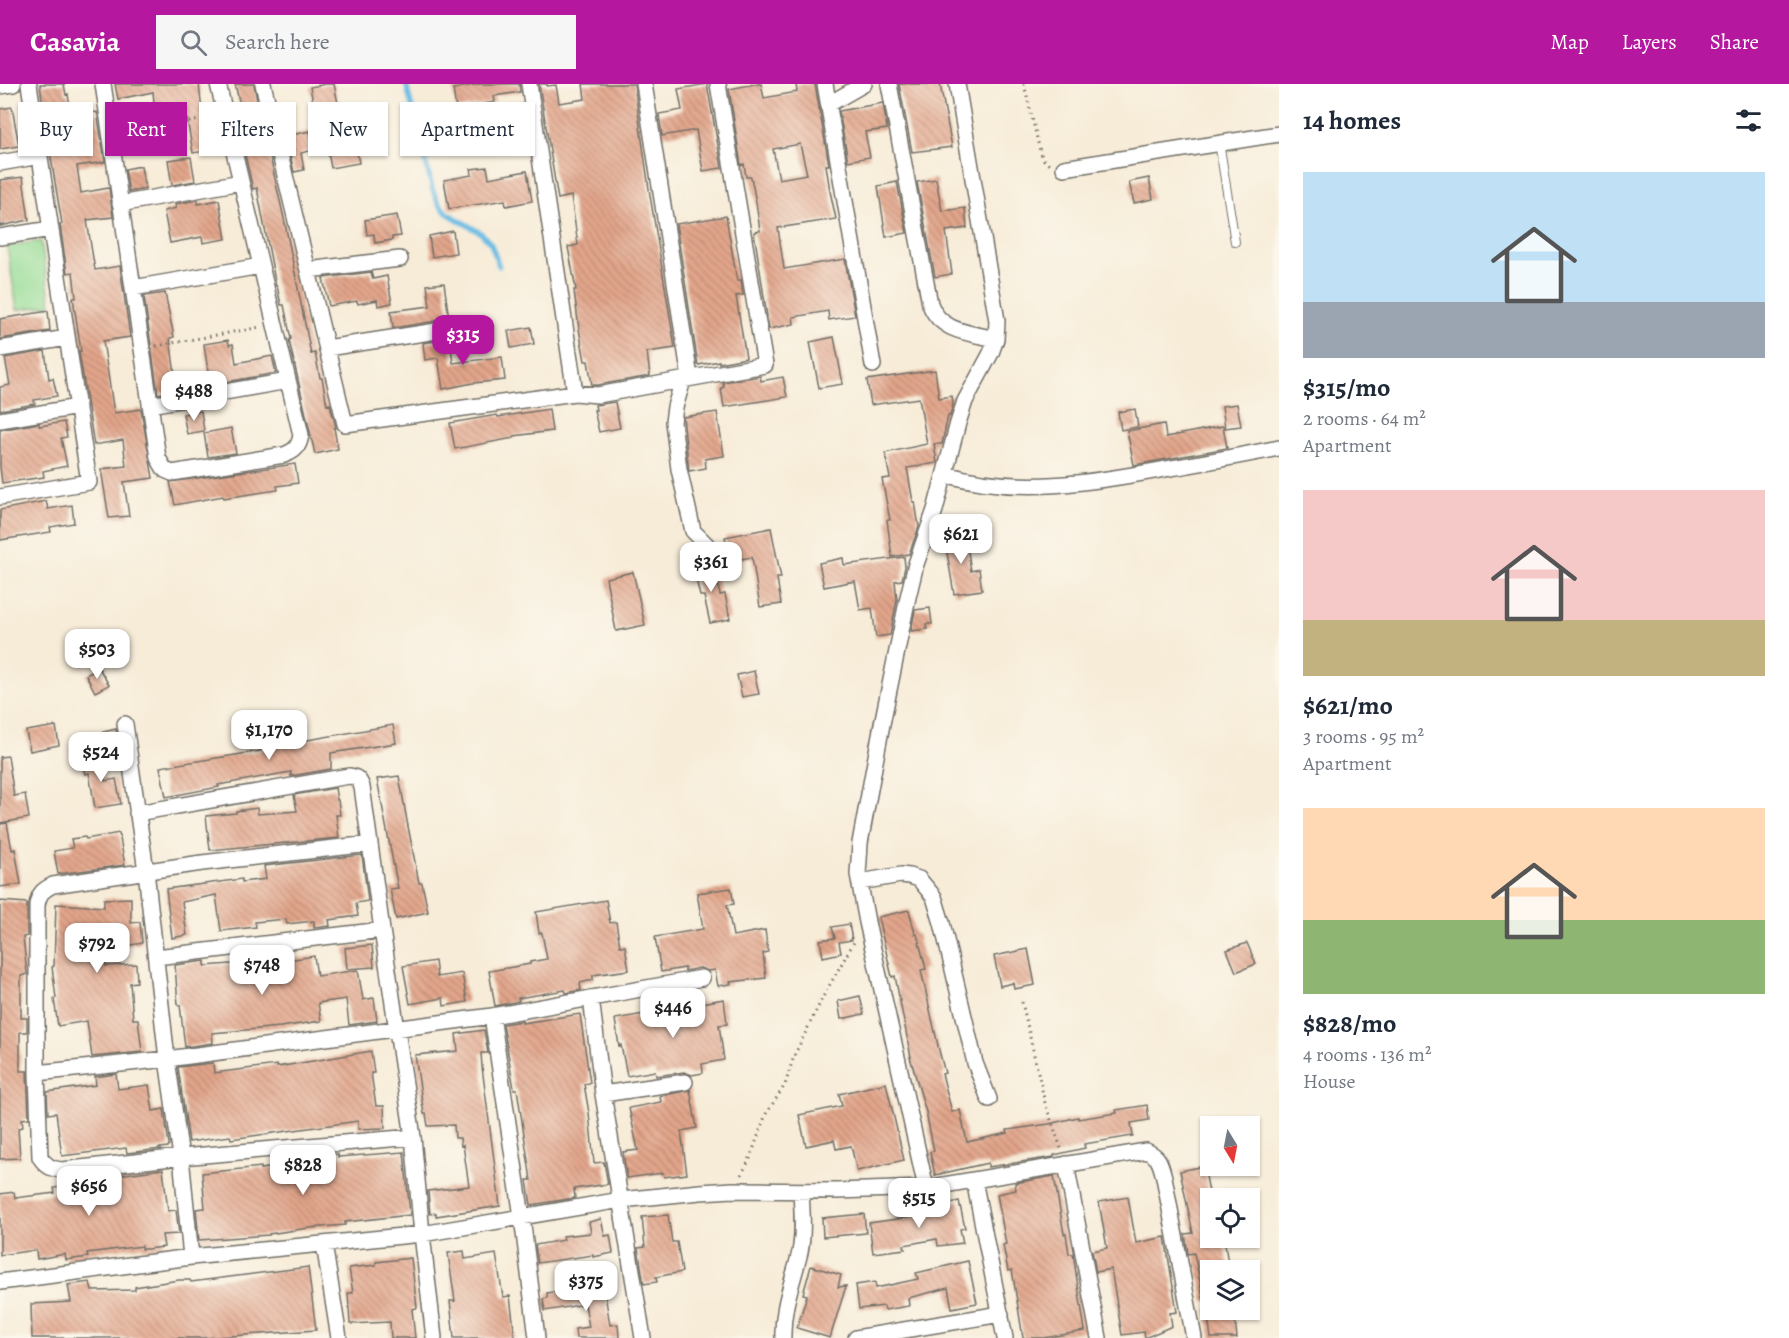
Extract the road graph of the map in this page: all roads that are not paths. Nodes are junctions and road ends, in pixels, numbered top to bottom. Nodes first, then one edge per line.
1 (13, 84) edge
2 (29, 84) edge
3 (103, 84) edge
4 (218, 84) edge
5 (263, 84) edge
6 (529, 84) edge
7 (644, 84) edge
8 (718, 84) edge
9 (825, 84) edge
10 (864, 84) edge
11 (889, 84) edge
12 (957, 84) edge
13 (0, 86) edge
14 (32, 102) edge
15 (829, 104) junction
16 (1279, 134) edge
17 (1219, 142) junction
18 (40, 156) joint
19 (0, 163) edge
20 (1064, 168) road end
21 (241, 182) junction
22 (120, 204) junction
23 (51, 229) junction
24 (0, 237) edge
25 (1235, 242) dead end
26 (400, 259) dead end
27 (261, 266) junction
28 (308, 270) junction
29 (133, 288) junction
30 (456, 328) dead end
31 (67, 338) junction
32 (996, 339) junction
33 (327, 348) junction
34 (0, 349) edge
35 (873, 365) dead end
36 (687, 379) junction
37 (288, 381) junction
38 (575, 393) junction
39 (150, 405) junction
40 (78, 407) junction
41 (0, 420) edge
42 (1279, 448) edge
43 (945, 474) junction
44 (0, 497) edge
45 (720, 570) dead end
46 (125, 724) dead end
47 (137, 813) junction
48 (370, 844) junction
49 (146, 871) junction
50 (860, 882) junction
51 (382, 930) junction
52 (156, 957) junction
53 (702, 978) dead end
54 (591, 998) junction
55 (492, 1016) junction
56 (397, 1029) junction
57 (167, 1059) junction
58 (38, 1072) junction
59 (685, 1082) dead end
60 (603, 1094) junction
61 (989, 1099) dead end
62 (413, 1137) junction
63 (181, 1157) junction
64 (1066, 1164) junction
65 (974, 1180) junction
66 (926, 1188) junction
67 (801, 1191) junction
68 (621, 1200) junction
69 (522, 1217) junction
70 (422, 1234) junction
71 (324, 1244) junction
72 (191, 1257) junction
73 (0, 1282) edge
74 (1000, 1314) junction
75 (339, 1338) edge
76 (434, 1338) edge
77 (537, 1338) edge
78 (643, 1338) edge
79 (783, 1338) edge
80 (856, 1338) edge
81 (1005, 1338) edge
82 (1099, 1338) edge
83 (1194, 1338) edge

1 - 13 street
2 - 14 street
3 - 22 street
4 - 21 street
5 - 28 street
6 - 38 street
7 - 36 street
8 - 36 street
9 - 15 street
10 - 15 street
11 - 32 street
12 - 32 street
15 - 35 street
16 - 17 street
17 - 20 street
17 - 25 lane
18 - 19 street
18 - 23 street
21 - 22 street
21 - 27 street
22 - 29 street
23 - 24 street
23 - 31 street
26 - 28 street
27 - 29 street
27 - 37 street
28 - 33 street
29 - 39 street
30 - 33 street
31 - 34 street
31 - 40 street
32 - 43 street
33 - 38 street
36 - 38 street
36 - 45 street
37 - 39 street
37 - 39 street
40 - 41 street
40 - 44 street
42 - 43 street
43 - 50 street
46 - 47 street
47 - 48 street
47 - 49 street
48 - 49 street
48 - 51 street
49 - 52 street
49 - 58 street
50 - 61 street
50 - 66 street
51 - 52 street
51 - 56 street
52 - 57 street
53 - 54 street
54 - 55 street
54 - 60 street
55 - 56 street
55 - 69 street
56 - 57 street
56 - 62 street
57 - 58 street
57 - 63 street
58 - 63 street
59 - 60 street
60 - 68 street
62 - 63 street
62 - 70 street
63 - 72 street
64 - 65 street
64 - 82 street
64 - 83 street
65 - 66 street
65 - 74 street
66 - 67 street
67 - 68 street
67 - 79 street
68 - 69 street
68 - 78 street
69 - 70 street
69 - 77 street
70 - 71 street
70 - 76 street
71 - 72 street
71 - 75 street
72 - 73 street
74 - 80 street
74 - 81 street

